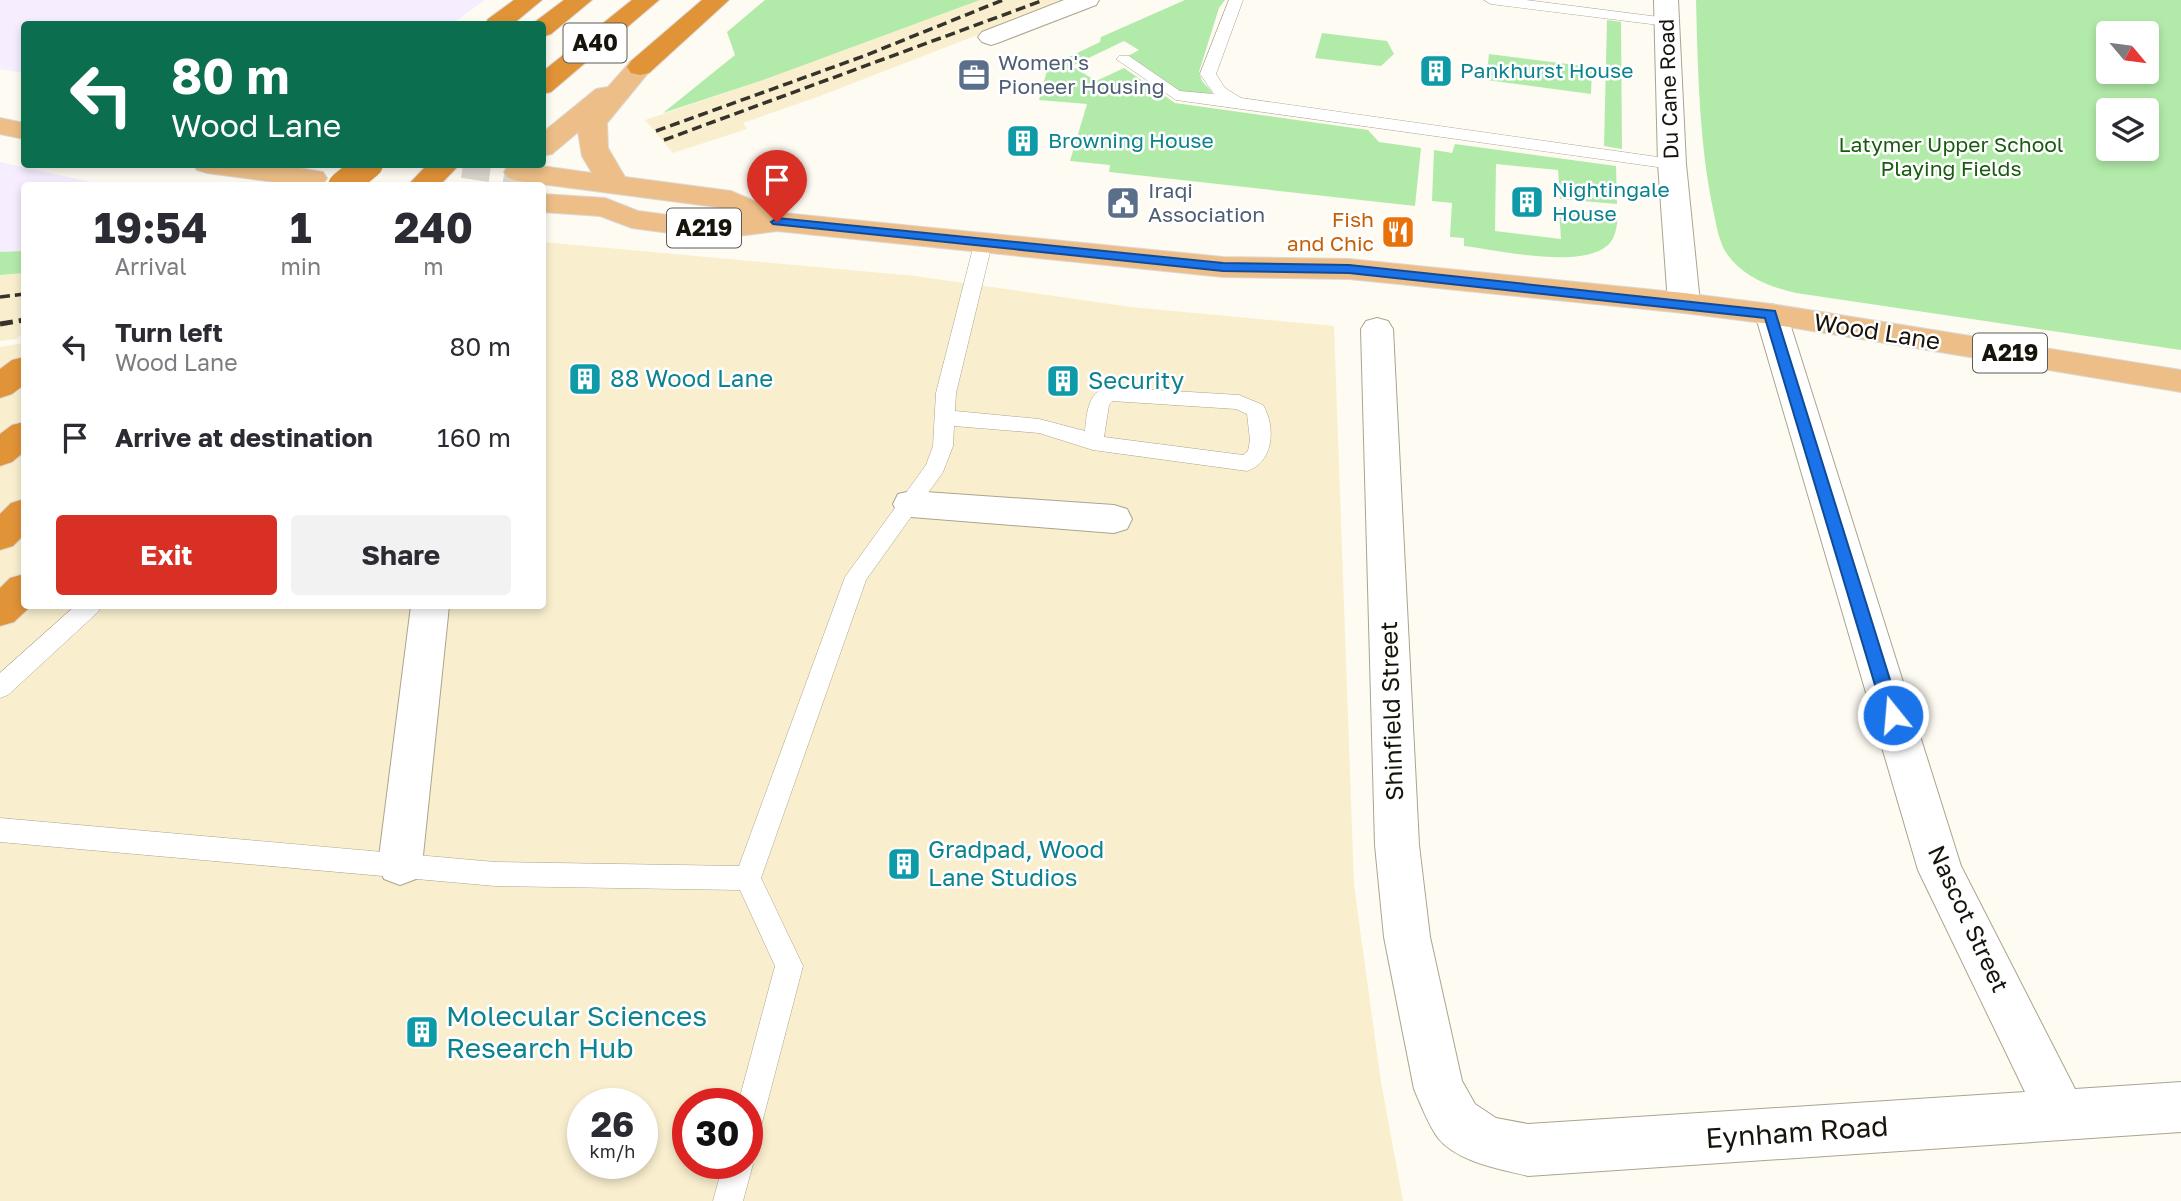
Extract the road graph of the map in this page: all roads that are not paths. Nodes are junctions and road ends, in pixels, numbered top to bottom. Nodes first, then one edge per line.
1 (530, 0) edge
2 (580, 0) edge
3 (647, 0) edge
4 (717, 0) edge
5 (1087, 0) edge
6 (1236, 0) edge
7 (1491, 0) edge
8 (1666, 11) edge
9 (501, 21) edge
10 (546, 26) edge
11 (991, 37) dead end
12 (1124, 59) dead end
13 (640, 67) junction
14 (546, 83) edge
15 (1237, 102) junction
16 (0, 105) edge
17 (21, 108) edge
18 (0, 126) edge
19 (21, 130) edge
20 (546, 145) edge
21 (1672, 164) junction
22 (234, 168) edge
23 (364, 168) edge
24 (441, 168) edge
25 (515, 174) tunnel mouth
26 (294, 176) edge
27 (347, 182) edge
28 (426, 182) edge
29 (615, 184) junction
30 (546, 203) tunnel mouth
31 (632, 219) junction
32 (546, 222) edge
33 (777, 222) junction
34 (984, 244) junction
35 (1684, 303) junction
36 (1770, 314) junction
37 (1377, 329) dead end
38 (21, 370) edge
39 (2181, 381) edge
40 (0, 386) edge
41 (944, 418) junction
42 (21, 436) edge
43 (1093, 443) junction
44 (0, 453) edge
45 (911, 504) junction
46 (21, 514) edge
47 (21, 515) edge
48 (1114, 519) dead end
49 (0, 530) edge
50 (0, 536) edge
51 (21, 592) edge
52 (87, 609) edge
53 (430, 609) edge
54 (0, 611) edge
55 (0, 688) edge
56 (0, 830) edge
57 (400, 865) junction
58 (748, 878) junction
59 (757, 1088) edge
60 (1439, 1090) joint
61 (2181, 1107) edge
62 (2062, 1115) junction
63 (734, 1179) edge
64 (728, 1201) edge

1 - 9 highway
2 - 10 highway, A40
3 - 14 highway, A40
4 - 13 highway, A40
5 - 11 street
6 - 15 lane
7 - 8 lane
8 - 21 street, Du Cane Road
12 - 15 lane
13 - 20 main road, A40
13 - 29 main road
15 - 21 lane
16 - 17 main road
18 - 19 main road
21 - 35 street, Du Cane Road
22 - 26 main road
23 - 27 highway, bridge
24 - 28 highway
25 - 29 main road, Wood Lane / A219
29 - 33 main road, Wood Lane / A219
30 - 31 main road, Wood Lane / A219
31 - 32 main road, Wood Lane
31 - 33 main road, Wood Lane / A219
33 - 34 main road, Wood Lane / A219
34 - 35 main road, Wood Lane / A219
34 - 41 lane
35 - 36 main road, Wood Lane / A219
36 - 39 main road, Wood Lane / A219
36 - 62 street, Nascot Street
37 - 60 street, Shinfield Street
38 - 40 highway
41 - 43 lane
41 - 45 lane
42 - 44 highway
43 - 43 lane
45 - 48 street
45 - 58 lane
46 - 49 highway
47 - 50 highway
51 - 54 highway
52 - 55 lane
53 - 57 street
56 - 57 lane
57 - 58 lane
58 - 59 lane
60 - 62 street, Eynham Road
61 - 62 street, Eynham Road
63 - 64 lane

